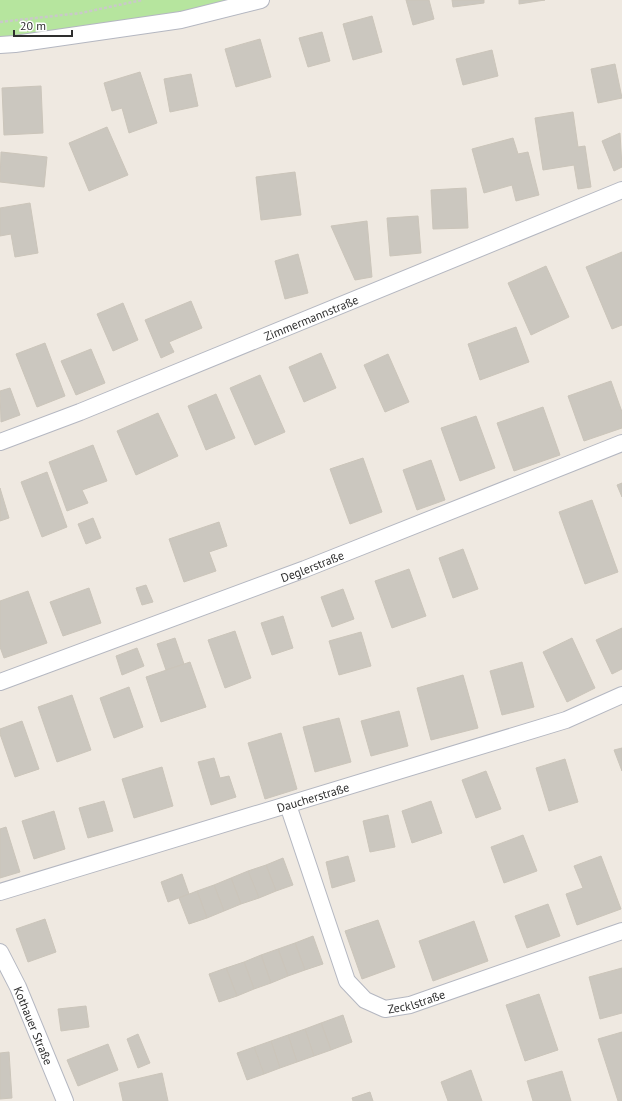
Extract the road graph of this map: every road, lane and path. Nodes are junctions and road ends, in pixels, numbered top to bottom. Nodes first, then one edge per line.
1 (142, 0) edge
2 (261, 0) edge
3 (0, 22) edge
4 (0, 45) edge
5 (622, 190) edge
6 (0, 442) edge
7 (622, 443) edge
8 (0, 682) edge
9 (622, 695) edge
10 (288, 805) junction
11 (0, 892) edge
12 (622, 930) edge
13 (0, 952) edge
14 (65, 1101) edge

1 - 3 path
2 - 4 street
5 - 6 street, Zimmermannstraße
7 - 8 street, Deglerstraße
9 - 10 street, Daucherstraße
10 - 11 street, Daucherstraße
10 - 12 street, Zecklstraße
13 - 14 street, Kothauer Straße

